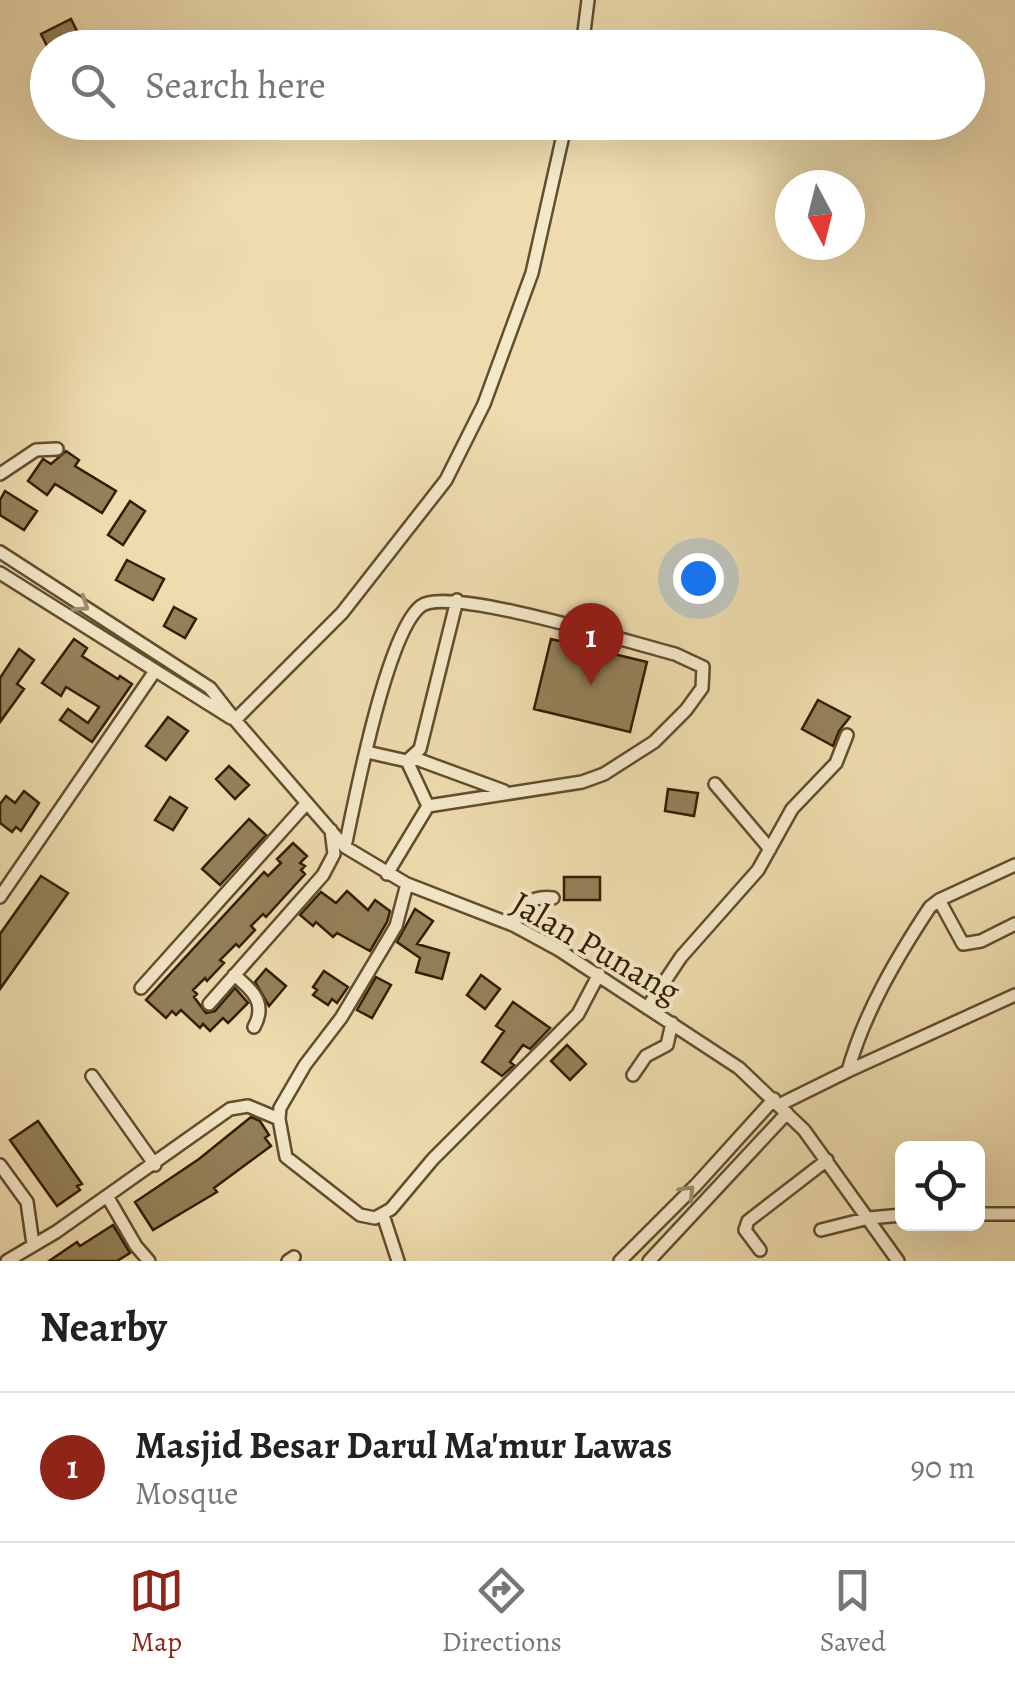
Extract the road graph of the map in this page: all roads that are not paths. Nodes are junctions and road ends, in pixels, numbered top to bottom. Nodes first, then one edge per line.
1 (588, 0) edge
2 (584, 30) edge
3 (562, 140) edge
4 (57, 449) dead end
5 (0, 474) edge
6 (0, 553) edge
7 (0, 573) edge
8 (0, 586) edge
9 (31, 592) junction
10 (457, 600) junction
11 (155, 671) junction
12 (235, 720) junction
13 (847, 734) dead end
14 (367, 752) junction
15 (411, 759) junction
16 (716, 784) dead end
17 (508, 793) junction
18 (306, 804) junction
19 (428, 806) junction
20 (331, 830) junction
21 (345, 847) junction
22 (770, 850) junction
23 (1015, 865) edge
24 (387, 874) junction
25 (407, 884) junction
26 (0, 897) edge
27 (553, 898) dead end
28 (938, 900) junction
29 (1015, 924) edge
30 (512, 925) junction
31 (599, 974) junction
32 (234, 975) junction
33 (142, 988) dead end
34 (1015, 995) edge
35 (210, 1004) dead end
36 (647, 1008) junction
37 (672, 1023) junction
38 (254, 1027) dead end
39 (848, 1072) junction
40 (633, 1075) dead end
41 (92, 1076) dead end
42 (758, 1085) junction
43 (780, 1106) junction
44 (755, 1118) junction
45 (279, 1119) junction
46 (804, 1130) junction
47 (770, 1131) junction
48 (827, 1160) junction
49 (0, 1165) edge
50 (154, 1165) junction
51 (107, 1196) junction
52 (985, 1214) edge
53 (1015, 1214) edge
54 (382, 1215) junction
55 (895, 1216) edge
56 (869, 1218) junction
57 (821, 1230) dead end
58 (33, 1244) junction
59 (760, 1250) dead end
60 (653, 1260) edge
61 (7, 1261) edge
62 (149, 1261) edge
63 (398, 1261) edge
64 (620, 1261) edge
65 (898, 1261) edge

1 - 2 street
3 - 12 street
4 - 5 street
6 -> 12 street, Jalan Punang
7 - 9 street, Jalan Punang
8 - 9 street
9 - 11 street, Jalan Punang
10 - 14 street
10 - 15 street
10 - 17 street
11 - 12 street, Jalan Punang
11 - 26 street
12 - 18 street, Jalan Punang
13 - 22 street
14 - 15 street
14 - 21 street
15 - 17 street
15 - 19 street
16 - 22 street
17 - 19 street
18 - 20 street, Jalan Punang
18 - 33 street
19 - 24 street
20 - 21 street, Jalan Punang
20 - 32 street
21 - 24 street, Jalan Punang
22 - 36 street
23 - 28 street
24 - 25 street, Jalan Punang
25 - 30 street, Jalan Punang
25 - 45 street
27 - 30 street
28 - 29 street
28 - 39 street
30 - 31 street, Jalan Punang
31 - 36 street, Jalan Punang
31 - 54 street
32 - 35 street
32 - 38 street
34 - 39 street
36 - 37 street, Jalan Punang
37 - 40 street
37 - 42 street, Jalan Punang
39 - 43 street
41 - 50 street
42 - 43 street, Jalan Punang
42 - 44 street
43 - 44 street
43 - 46 street, Jalan Punang
43 - 47 street
64 -> 44 street
45 - 50 street
45 - 54 street
46 - 47 street
46 - 48 street, Jalan Punang
47 - 60 street
48 - 56 street, Jalan Punang
48 - 59 street
49 - 58 street
50 - 51 street
51 - 58 street
51 - 62 street
52 - 53 street
54 - 63 street
55 - 56 street
56 - 57 street
56 - 65 street, Jalan Punang
58 - 61 street

